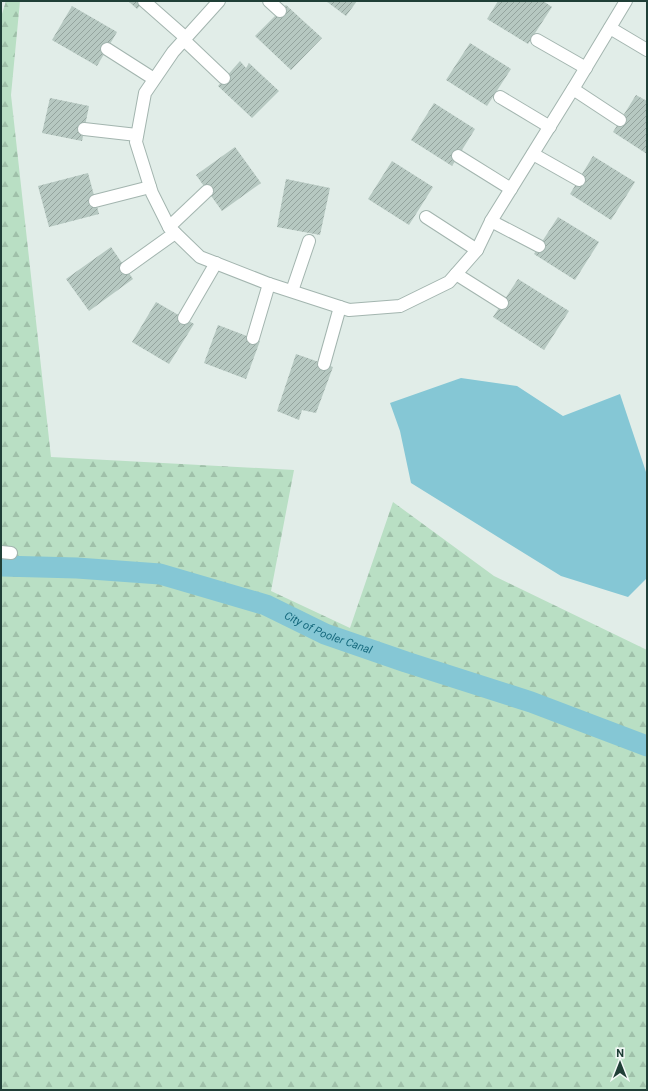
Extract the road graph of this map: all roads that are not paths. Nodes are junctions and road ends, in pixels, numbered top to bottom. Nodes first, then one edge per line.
1 (144, 1) edge
2 (219, 1) edge
3 (269, 1) edge
4 (625, 1) edge
5 (280, 11) dead end
6 (610, 28) junction
7 (185, 39) junction
8 (537, 40) dead end
9 (107, 49) dead end
10 (647, 50) edge
11 (586, 68) junction
12 (224, 78) dead end
13 (154, 79) junction
14 (573, 89) junction
15 (500, 97) dead end
16 (620, 120) dead end
17 (550, 127) junction
18 (84, 129) dead end
19 (138, 135) junction
20 (533, 154) junction
21 (458, 156) dead end
22 (579, 180) dead end
23 (150, 187) junction
24 (511, 189) junction
25 (207, 191) dead end
26 (95, 200) dead end
27 (426, 217) dead end
28 (491, 221) junction
29 (172, 230) junction
30 (309, 241) dead end
31 (539, 246) dead end
32 (477, 250) junction
33 (216, 263) junction
34 (126, 268) dead end
35 (456, 274) junction
36 (270, 284) junction
37 (292, 291) junction
38 (502, 303) dead end
39 (340, 307) junction
40 (184, 318) dead end
41 (253, 338) dead end
42 (324, 364) dead end

1 - 7 street
2 - 7 street
3 - 5 street
4 - 6 street
6 - 10 street
6 - 11 street
7 - 12 street
7 - 13 street
8 - 11 street
9 - 13 street
11 - 14 street
13 - 19 street
14 - 16 street
14 - 17 street
15 - 17 street
17 - 20 street
18 - 19 street
19 - 23 street
20 - 22 street
20 - 24 street
21 - 24 street
23 - 26 street
23 - 29 street
24 - 28 street
25 - 29 street
27 - 32 street
28 - 31 street
28 - 32 street
29 - 33 street
29 - 34 street
30 - 37 street
32 - 35 street
33 - 36 street
33 - 40 street
35 - 38 street
35 - 39 street
36 - 37 street
36 - 41 street
37 - 39 street
39 - 42 street

